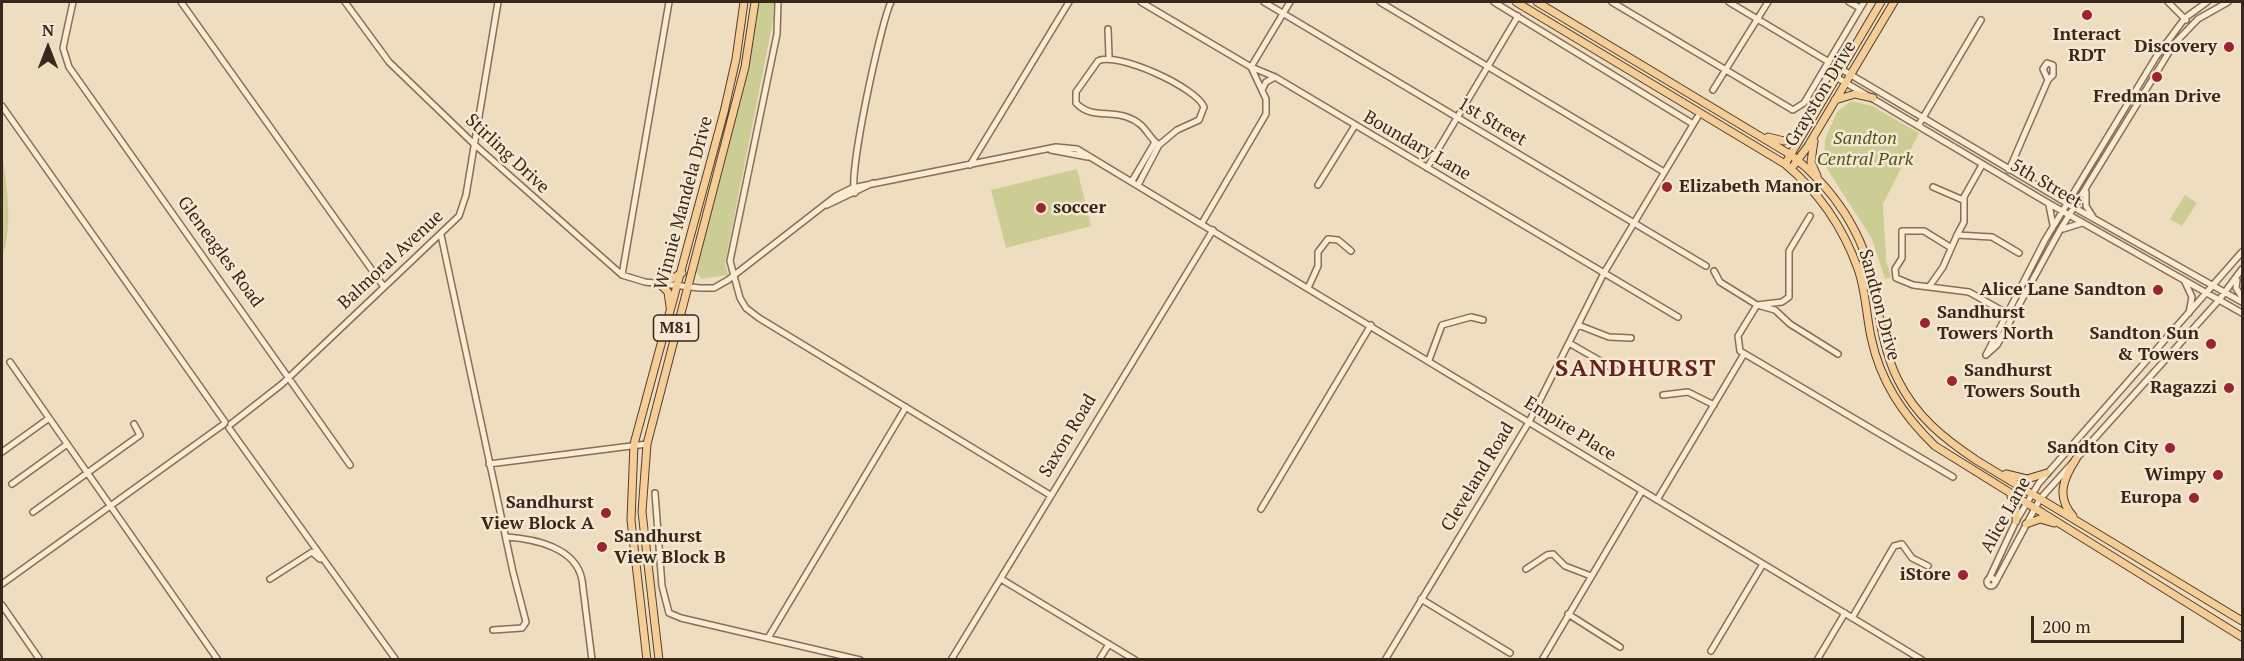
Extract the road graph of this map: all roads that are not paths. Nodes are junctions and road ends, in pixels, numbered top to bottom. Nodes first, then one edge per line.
1 (73, 2) edge
2 (181, 2) edge
3 (345, 2) edge
4 (498, 2) edge
5 (669, 2) edge
6 (744, 2) edge
7 (755, 2) edge
8 (778, 2) edge
9 (891, 2) edge
10 (1069, 2) edge
11 (1141, 2) edge
12 (1264, 2) edge
13 (1290, 2) edge
14 (1380, 2) edge
15 (1494, 2) edge
16 (1516, 2) edge
17 (1538, 2) edge
18 (1612, 2) edge
19 (1729, 2) edge
20 (1768, 2) edge
21 (1849, 2) edge
22 (1864, 2) edge
23 (1881, 2) edge
24 (1894, 2) edge
25 (2168, 2) edge
26 (2207, 2) edge
27 (2228, 2) edge
28 (1860, 8) junction
29 (1283, 13) junction
30 (1518, 16) junction
31 (2185, 18) junction
32 (1758, 19) junction
33 (1982, 20) dead end
34 (2191, 25) junction
35 (1108, 29) dead end
36 (1109, 57) junction
37 (1829, 62) junction
38 (1251, 66) junction
39 (1488, 67) junction
40 (1841, 69) junction
41 (1725, 70) junction
42 (1850, 74) junction
43 (1275, 77) junction
44 (1836, 77) junction
45 (2048, 80) dead end
46 (1845, 82) junction
47 (1262, 90) junction
48 (1713, 90) dead end
49 (1873, 98) junction
50 (1832, 103) junction
51 (2, 106) edge
52 (1700, 113) junction
53 (1923, 118) junction
54 (1457, 119) junction
55 (1822, 121) junction
56 (1739, 122) junction
57 (1693, 124) junction
58 (1918, 126) junction
59 (1354, 127) junction
60 (1805, 130) junction
61 (474, 144) junction
62 (1157, 144) junction
63 (1791, 155) junction
64 (1798, 161) junction
65 (970, 165) junction
66 (1982, 165) junction
67 (1788, 167) junction
68 (1427, 168) junction
69 (2009, 169) junction
70 (1664, 172) junction
71 (2005, 177) junction
72 (1132, 181) junction
73 (1820, 181) junction
74 (1138, 184) junction
75 (1318, 185) dead end
76 (2089, 185) junction
77 (1933, 187) dead end
78 (853, 190) junction
79 (1963, 200) junction
80 (2048, 203) junction
81 (2068, 204) junction
82 (2075, 208) junction
83 (2063, 211) junction
84 (2070, 215) junction
85 (1810, 216) dead end
86 (2095, 218) junction
87 (1202, 223) junction
88 (2084, 223) junction
89 (1632, 224) junction
90 (2054, 226) junction
91 (1213, 230) junction
92 (2060, 230) junction
93 (441, 235) junction
94 (1957, 236) junction
95 (1950, 247) junction
96 (1351, 251) dead end
97 (2242, 252) edge
98 (2019, 253) dead end
99 (1706, 266) dead end
100 (2242, 270) edge
101 (1714, 271) dead end
102 (682, 273) junction
103 (1604, 273) junction
104 (622, 274) junction
105 (733, 276) junction
106 (2185, 282) junction
107 (661, 284) junction
108 (679, 286) junction
109 (2214, 286) junction
110 (384, 287) junction
111 (688, 287) junction
112 (1929, 287) junction
113 (1308, 288) junction
114 (2224, 292) junction
115 (2207, 294) junction
116 (2242, 297) edge
117 (2013, 300) junction
118 (2218, 300) junction
119 (2242, 302) edge
120 (1757, 305) junction
121 (1996, 307) junction
122 (2242, 313) edge
123 (2010, 314) junction
124 (670, 315) junction
125 (1678, 317) dead end
126 (1483, 320) dead end
127 (2185, 320) junction
128 (1371, 325) junction
129 (1578, 325) junction
130 (2003, 328) junction
131 (1631, 338) dead end
132 (1569, 343) junction
133 (1744, 354) junction
134 (1838, 354) dead end
135 (1429, 360) junction
136 (10, 362) dead end
137 (1616, 370) dead end
138 (290, 376) junction
139 (1663, 395) dead end
140 (1714, 405) junction
141 (906, 407) junction
142 (48, 419) junction
143 (1529, 422) junction
144 (134, 424) dead end
145 (228, 424) junction
146 (634, 444) junction
147 (647, 444) junction
148 (66, 445) junction
149 (2, 452) edge
150 (2076, 459) junction
151 (1976, 460) junction
152 (489, 464) junction
153 (350, 465) dead end
154 (2048, 473) junction
155 (86, 475) junction
156 (1953, 477) dead end
157 (12, 484) dead end
158 (1999, 487) junction
159 (1642, 491) junction
160 (655, 493) dead end
161 (2031, 493) junction
162 (1050, 495) junction
163 (2040, 499) junction
164 (1657, 500) junction
165 (2026, 502) junction
166 (109, 507) junction
167 (2034, 507) junction
168 (1261, 509) dead end
169 (33, 512) dead end
170 (2016, 521) junction
171 (2081, 523) junction
172 (2025, 524) junction
173 (2070, 529) junction
174 (507, 537) junction
175 (1763, 564) junction
176 (1928, 566) dead end
177 (1526, 569) dead end
178 (333, 572) junction
179 (1591, 576) junction
180 (270, 579) dead end
181 (1001, 579) junction
182 (2, 584) edge
183 (1421, 599) junction
184 (2, 605) edge
185 (1845, 613) junction
186 (1568, 614) junction
187 (1852, 618) junction
188 (2242, 621) edge
189 (493, 630) dead end
190 (2242, 637) edge
191 (768, 638) junction
192 (1109, 644) junction
193 (1620, 647) dead end
194 (1711, 651) dead end
195 (1510, 653) dead end
196 (40, 660) edge
197 (218, 660) edge
198 (396, 660) edge
199 (592, 660) edge
200 (647, 660) edge
201 (659, 660) edge
202 (860, 660) edge
203 (951, 660) edge
204 (1099, 660) edge
205 (1136, 660) edge
206 (1385, 660) edge
207 (1542, 660) edge
208 (1817, 660) edge
209 (1922, 660) edge

1 - 138 street, Gleneagles Road
2 - 110 street
3 - 61 street, Stirling Drive
4 - 61 street, Balmoral Avenue
5 - 104 street
6 - 102 main road, Winnie Mandela Drive / M81
7 - 111 main road, Winnie Mandela Drive / M81
8 - 105 street
9 - 78 street
10 - 65 street
11 - 38 street, Boundary Lane
12 - 29 street, 1st Street
13 - 29 street
14 - 39 street
15 - 30 street
16 - 52 main road, Sandton Drive
17 - 56 main road, Sandton Drive
18 - 41 street
19 - 32 street
20 - 32 street
21 - 28 street
22 - 28 street
23 - 40 main road, Grayston Drive
24 - 42 main road, Grayston Drive
25 - 31 street
26 - 31 street
27 - 34 street
28 - 37 street
29 - 38 street
29 - 54 street, 1st Street
30 - 39 street
30 - 57 street
31 - 34 street
31 - 81 street
32 - 37 street
32 - 41 street
33 - 53 street
34 - 76 street
35 - 36 street
36 - 62 street
36 - 62 street
37 - 41 street
38 - 43 street, Boundary Lane
38 - 47 street
39 - 54 street
39 - 70 street
40 - 42 street, 5th Street
40 - 44 main road, Grayston Drive
41 - 48 street
42 - 46 main road, Grayston Drive
42 - 53 street, 5th Street
43 - 47 street
43 - 59 street, Boundary Lane
44 - 46 street, 5th Street
44 - 60 main road, Grayston Drive
45 - 69 street
46 - 49 street, 5th Street
46 - 50 main road, Grayston Drive
47 - 87 street
49 - 50 main road
49 - 58 street, 5th Street
50 - 55 main road, Grayston Drive
51 - 145 street
52 - 57 street, Cleveland Road
52 - 67 main road, Sandton Drive
53 - 58 street
53 - 69 street, 5th Street
54 - 68 street
54 - 89 street, 1st Street
55 - 64 main road, Grayston Drive
55 - 73 main road
56 - 60 main road
56 - 63 main road, Sandton Drive
57 - 70 street, Cleveland Road
58 - 66 street, 5th Street
59 - 68 street, Boundary Lane
59 - 75 street
60 - 63 main road, Grayston Drive
61 - 93 street, Balmoral Avenue
61 - 104 street, Stirling Drive
62 - 72 street
62 - 74 street
63 - 64 main road, Sandton Drive
63 - 67 main road, Grayston Drive
64 - 67 main road, Grayston Drive
64 - 73 main road, Sandton Drive
65 - 72 street, Empire Place
65 - 78 street, Stirling Drive
66 - 71 street, 5th Street
66 - 79 street
67 - 158 main road, Sandton Drive
68 - 103 street, Boundary Lane
69 - 71 street
69 - 81 street, 5th Street
70 - 89 street, Cleveland Road
71 - 80 street, 5th Street
72 - 74 street, Empire Place
73 - 151 main road, Sandton Drive
74 - 87 street, Empire Place
76 - 82 street
76 - 86 street
77 - 79 street
78 - 105 street, Stirling Drive
79 - 94 street
80 - 83 street, 5th Street
80 - 90 street
81 - 82 street, 5th Street
81 - 83 street
82 - 84 street
82 - 86 street, 5th Street
83 - 84 street, 5th Street
83 - 90 street
84 - 88 street, 5th Street
84 - 92 street
85 - 120 street
86 - 109 street, 5th Street
87 - 91 street, Empire Place
88 - 92 street
88 - 106 street, 5th Street
89 - 99 street, 1st Street
89 - 103 street, Cleveland Road
90 - 117 street
91 - 113 street, Empire Place
91 - 162 street, Saxon Road
92 - 123 street
93 - 110 street, Balmoral Avenue
93 - 152 street
94 - 95 street
94 - 98 street
95 - 112 street
95 - 112 street
96 - 113 street
97 - 109 street, Alice Lane
100 - 114 street, Alice Lane
100 - 116 street
101 - 120 street
102 - 107 main road
102 - 108 main road, Winnie Mandela Drive / M81
103 - 125 street, Boundary Lane
103 - 129 street, Cleveland Road
104 - 107 street, Stirling Drive
105 - 111 street, Stirling Drive
105 - 141 street
106 - 115 street, 5th Street
106 - 127 street
107 - 108 street, Stirling Drive
107 - 124 main road
108 - 111 street, Stirling Drive
108 - 124 main road, Winnie Mandela Drive / M81
109 - 114 street, 5th Street
109 - 115 street, Alice Lane
110 - 138 street, Balmoral Avenue
111 - 147 main road, Winnie Mandela Drive / M81
112 - 121 street
113 - 128 street, Empire Place
114 - 118 street, Alice Lane
114 - 119 street, 5th Street
115 - 118 street, 5th Street
115 - 127 street, Alice Lane
117 - 121 street
117 - 123 street
118 - 122 street, 5th Street
118 - 150 street, Alice Lane
120 - 133 street
120 - 134 street
121 - 123 street
123 - 130 street
124 - 146 main road, Winnie Mandela Drive / M81
126 - 135 street
127 - 154 street, Alice Lane
128 - 135 street, Empire Place
128 - 168 street
129 - 131 street
129 - 132 street, Cleveland Road
130 - 130 street
132 - 137 street
132 - 143 street, Cleveland Road
133 - 140 street
133 - 156 street
135 - 143 street, Empire Place
136 - 142 street
138 - 145 street, Balmoral Avenue
138 - 153 street, Gleneagles Road
139 - 140 street
140 - 164 street
141 - 162 street
141 - 191 street
142 - 148 street
142 - 149 street
143 - 159 street, Empire Place
143 - 183 street, Cleveland Road
144 - 155 street
145 - 166 street, Balmoral Avenue
145 - 178 street
146 - 147 street
146 - 152 street
146 - 200 main road, Winnie Mandela Drive / M81
147 - 201 main road, Winnie Mandela Drive / M81
148 - 155 street
148 - 157 street
150 - 163 street, Alice Lane
150 - 171 main road
151 - 154 main road
151 - 161 main road, Sandton Drive
152 - 174 street
154 - 161 street, Alice Lane
155 - 166 street
155 - 169 street
158 - 165 main road, Sandton Drive
158 - 170 main road
159 - 164 street, Empire Place
159 - 179 street
160 - 191 street
161 - 163 main road, Sandton Drive
161 - 165 street, Alice Lane
162 - 181 street, Saxon Road
163 - 167 street, Alice Lane
163 - 171 main road, Sandton Drive
164 - 175 street, Empire Place
165 - 167 main road, Sandton Drive
165 - 170 street, Alice Lane
166 - 182 street, Balmoral Avenue
166 - 197 street
167 - 172 street, Alice Lane
167 - 173 main road, Sandton Drive
170 - 172 street, Alice Lane
171 - 188 main road, Sandton Drive
172 - 173 main road
173 - 190 main road, Sandton Drive
174 - 189 street
174 - 199 street
175 - 185 street, Empire Place
175 - 194 street
176 - 187 street
177 - 179 street
178 - 180 street
178 - 198 street
179 - 186 street
181 - 192 street
181 - 203 street, Saxon Road
183 - 195 street
183 - 206 street, Cleveland Road
184 - 196 street
185 - 187 street, Empire Place
185 - 208 street
186 - 193 street
186 - 207 street
187 - 209 street, Empire Place
191 - 202 street
192 - 204 street
192 - 205 street

